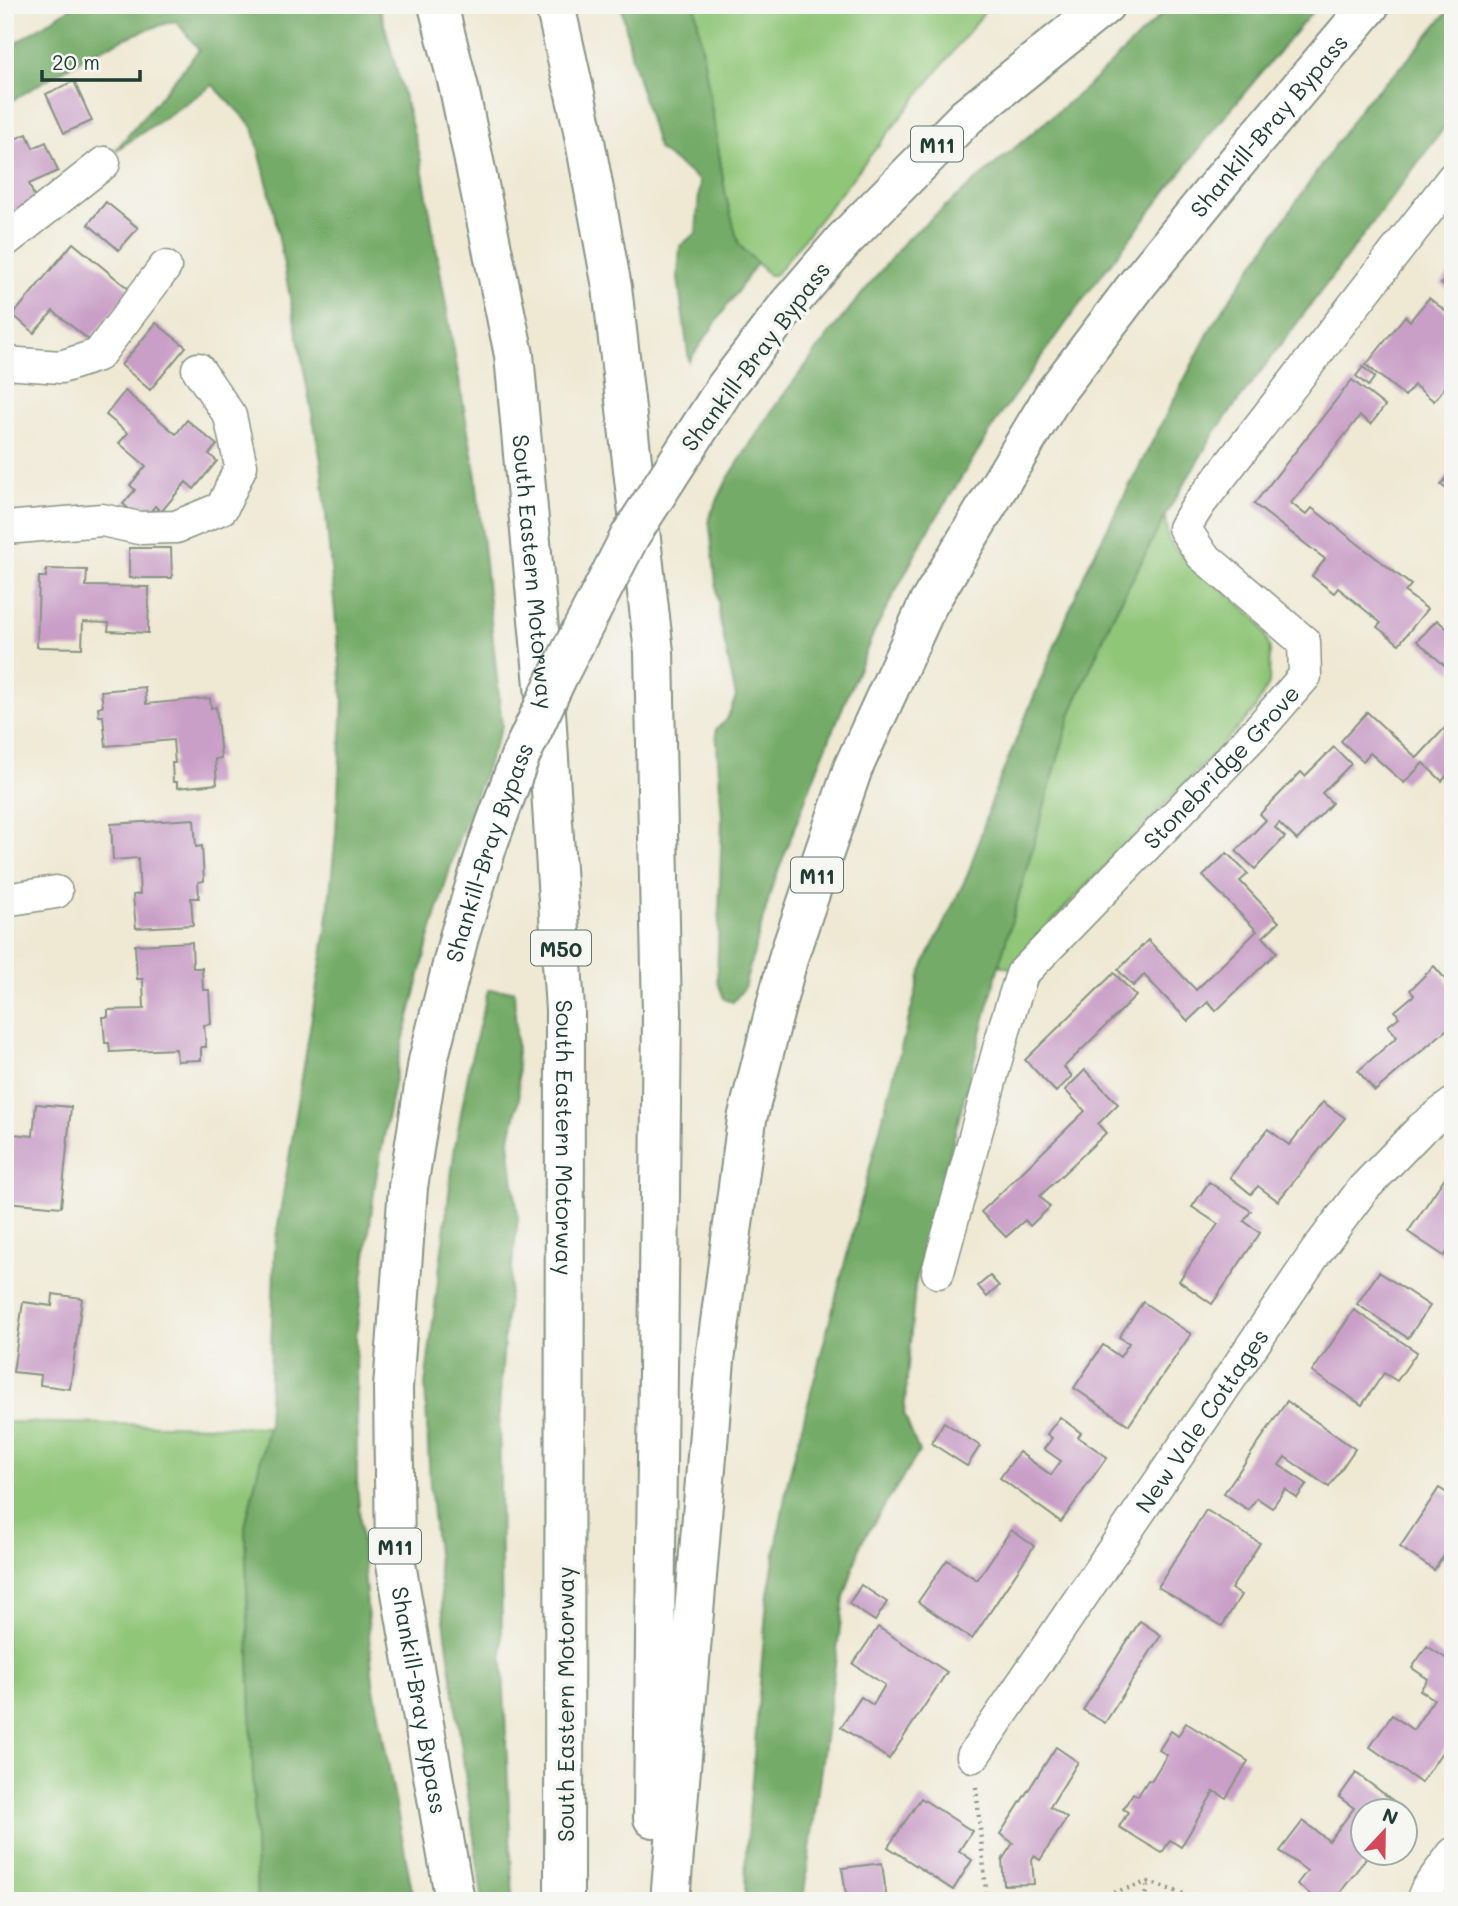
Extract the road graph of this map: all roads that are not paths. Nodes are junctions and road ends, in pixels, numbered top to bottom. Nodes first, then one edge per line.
1 (438, 5) edge
2 (555, 5) edge
3 (1105, 5) edge
4 (1370, 5) edge
5 (104, 163) dead end
6 (1453, 178) edge
7 (5, 241) edge
8 (165, 267) dead end
9 (5, 363) edge
10 (198, 369) dead end
11 (5, 528) edge
12 (56, 892) dead end
13 (5, 900) edge
14 (1453, 1104) edge
15 (938, 1272) dead end
16 (973, 1756) road end
17 (1453, 1854) edge
18 (455, 1901) edge
19 (564, 1901) edge
20 (652, 1901) edge
21 (670, 1901) edge
22 (1422, 1901) edge

1 - 19 highway, South Eastern Motorway / M50
2 - 20 highway
3 - 18 highway, Shankill-Bray Bypass / M11, bridge
4 - 21 highway, Shankill-Bray Bypass / M11
5 - 7 street
6 - 15 street, Stonebridge Grove
8 - 9 street
10 - 11 street
12 - 13 street
14 - 16 street, New Vale Cottages
17 - 22 street

